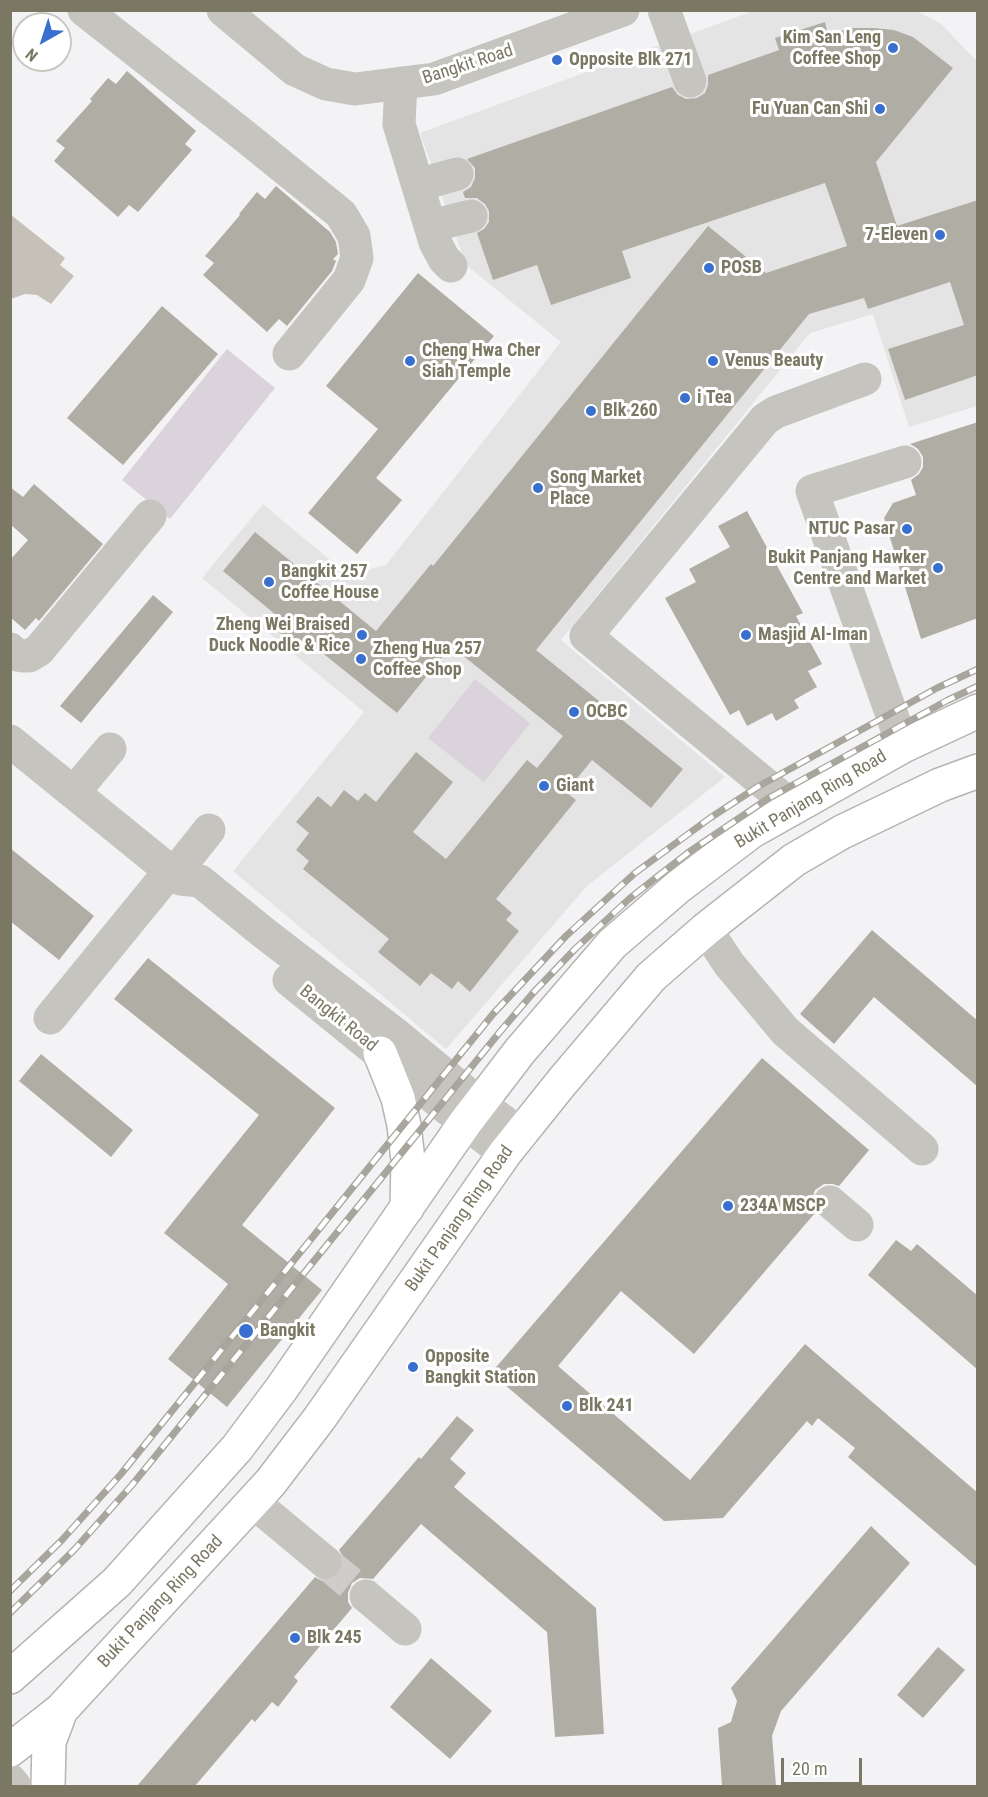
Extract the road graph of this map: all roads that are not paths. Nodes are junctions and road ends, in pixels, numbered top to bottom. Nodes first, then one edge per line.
1 (84, 10) edge
2 (223, 10) edge
3 (664, 10) edge
4 (611, 13) edge
5 (690, 81) dead end
6 (401, 83) junction
7 (457, 174) dead end
8 (418, 185) junction
9 (471, 216) dead end
10 (430, 226) junction
11 (451, 266) dead end
12 (289, 354) dead end
13 (865, 379) dead end
14 (904, 462) dead end
15 (150, 516) dead end
16 (10, 649) edge
17 (978, 711) edge
18 (10, 741) edge
19 (903, 746) junction
20 (110, 749) dead end
21 (978, 771) edge
22 (74, 792) junction
23 (793, 807) junction
24 (209, 831) dead end
25 (174, 874) junction
26 (706, 929) junction
27 (50, 1018) dead end
28 (380, 1053) junction
29 (472, 1114) junction
30 (513, 1143) junction
31 (922, 1149) dead end
32 (830, 1202) dead end
33 (407, 1208) junction
34 (857, 1225) dead end
35 (253, 1502) junction
36 (325, 1562) tunnel mouth
37 (366, 1596) tunnel mouth
38 (405, 1629) dead end
39 (10, 1677) edge
40 (61, 1710) junction
41 (10, 1750) edge
42 (10, 1780) edge
43 (15, 1786) edge
44 (48, 1786) edge

1 - 12 street
2 - 6 street, Bangkit Road
3 - 5 street
4 - 6 street, Bangkit Road
6 - 8 street
7 - 8 street
8 - 10 street
9 - 10 street
10 - 11 street
13 - 23 street
14 - 19 street
15 - 16 street
17 - 19 main road, Bukit Panjang Ring Road
18 - 22 street, Bangkit Road
19 - 23 main road, Bukit Panjang Ring Road
20 - 22 street
21 - 26 main road, Bukit Panjang Ring Road
22 - 25 street, Bangkit Road
23 - 29 main road, Bukit Panjang Ring Road
24 - 25 street
25 - 27 street
25 - 28 street, Bangkit Road
25 - 29 street, Bangkit Road
26 - 30 main road, Bukit Panjang Ring Road
26 - 31 street
28 - 29 street, Bangkit Road
28 - 33 main road
29 - 30 street, Bangkit Road
29 - 33 main road, Bukit Panjang Ring Road
30 - 35 main road, Bukit Panjang Ring Road
32 - 34 street
33 - 39 main road, Bukit Panjang Ring Road
35 - 36 street
35 - 40 main road, Bukit Panjang Ring Road
37 - 38 street
40 - 41 main road, Bukit Panjang Ring Road
40 - 44 main road
42 - 43 street

